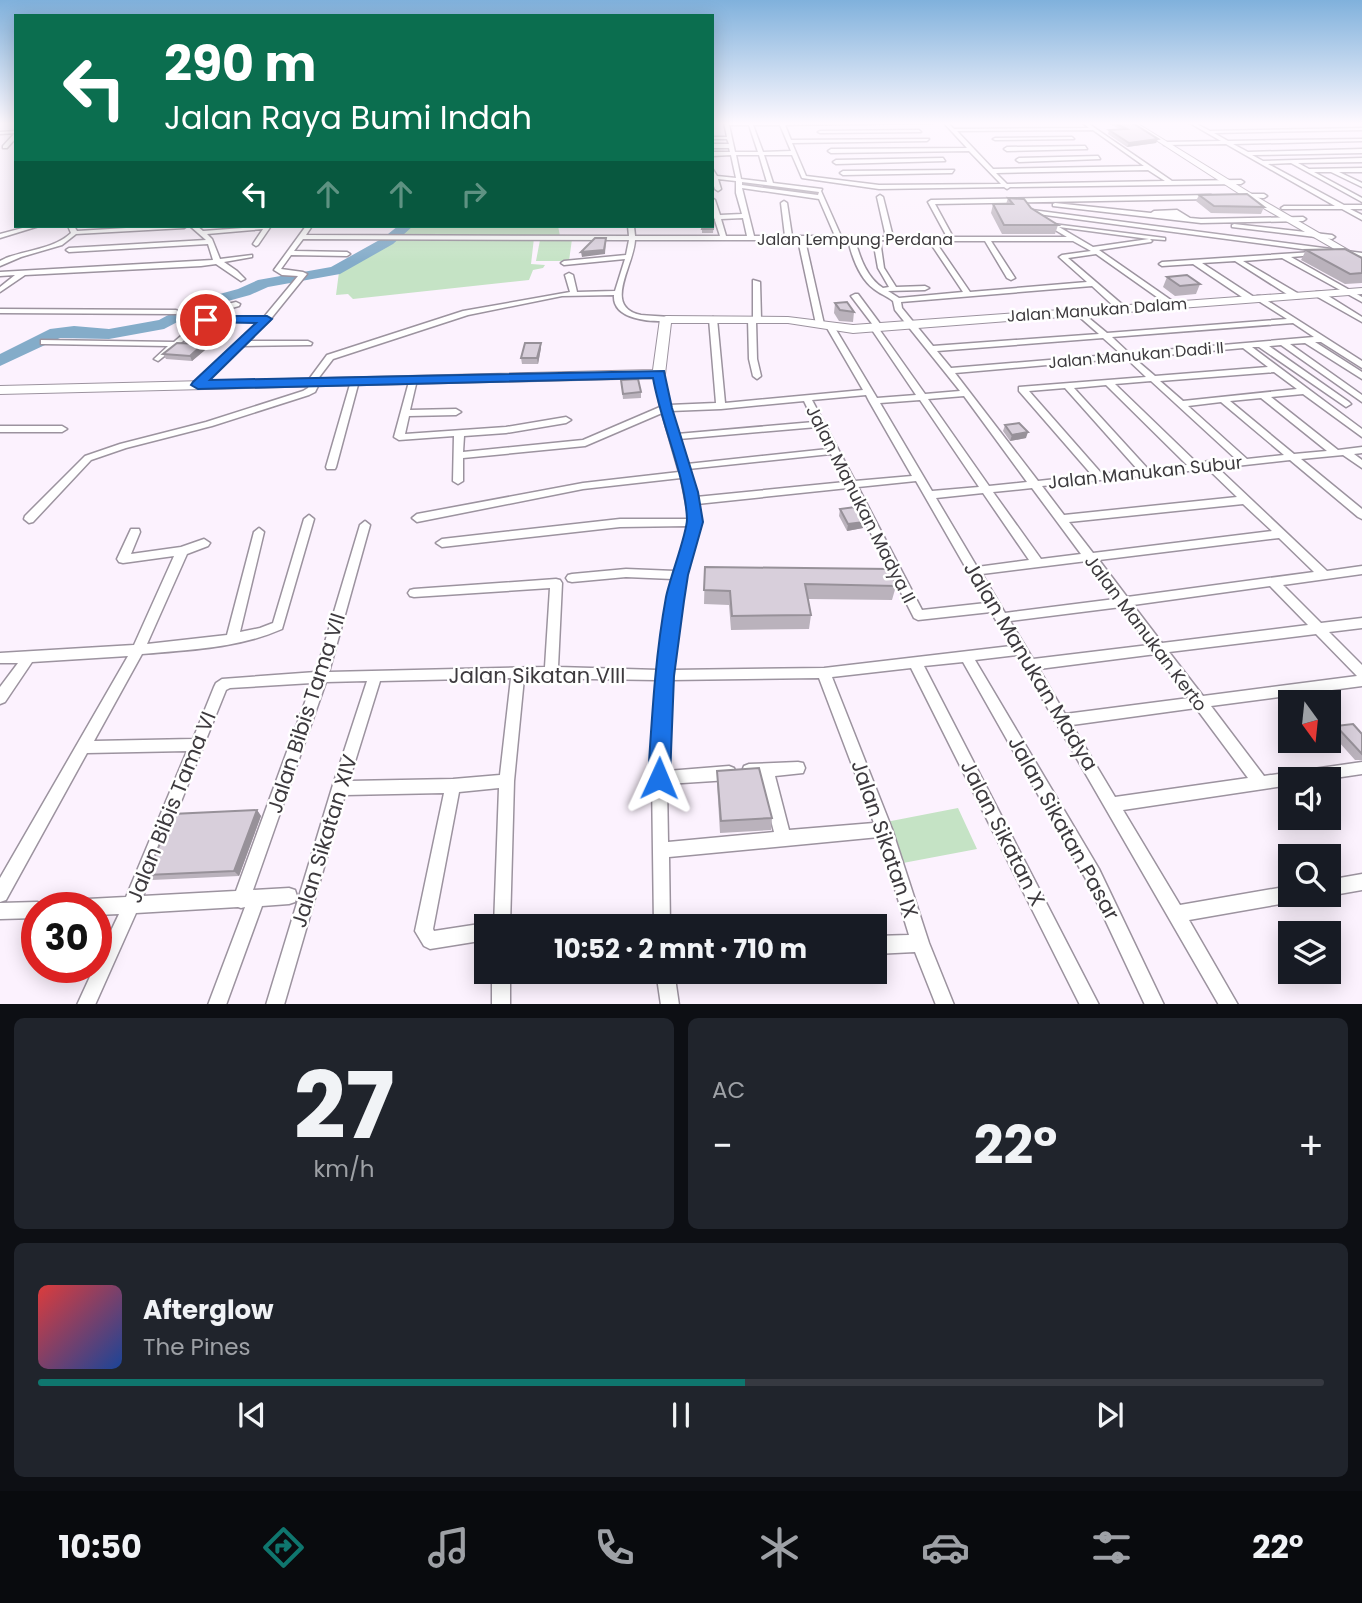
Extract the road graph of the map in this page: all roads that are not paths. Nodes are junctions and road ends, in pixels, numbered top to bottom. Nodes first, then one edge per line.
1 (735, 169) edge
2 (766, 169) edge
3 (801, 169) edge
4 (840, 169) edge
5 (1112, 169) joint
6 (1118, 169) edge
7 (1151, 169) edge
8 (1206, 169) edge
9 (1220, 169) edge
10 (1274, 169) edge
11 (1031, 170) joint
12 (1069, 170) junction
13 (1307, 170) joint
14 (1332, 170) junction
15 (1362, 170) edge
16 (952, 171) joint
17 (991, 171) joint
18 (886, 172) junction
19 (842, 173) junction
20 (714, 174) edge
21 (827, 182) junction
22 (1227, 182) junction
23 (1241, 182) junction
24 (738, 183) junction
25 (1171, 183) junction
26 (771, 184) junction
27 (848, 184) junction
28 (1086, 184) junction
29 (964, 185) junction
30 (1004, 185) junction
31 (1362, 185) edge
32 (896, 186) junction
33 (718, 188) dead end
34 (820, 193) junction
35 (1249, 196) junction
36 (1264, 196) junction
37 (880, 197) dead end
38 (1221, 197) edge
39 (1233, 197) edge
40 (1362, 200) edge
41 (1020, 201) junction
42 (784, 203) dead end
43 (714, 205) edge
44 (1343, 207) junction
45 (1362, 207) edge
46 (1284, 208) junction
47 (1032, 212) junction
48 (746, 216) junction
49 (719, 217) junction
50 (1362, 218) edge
51 (1288, 219) junction
52 (1303, 219) junction
53 (1201, 222) junction
54 (1049, 225) junction
55 (29, 228) edge
56 (72, 228) edge
57 (154, 228) edge
58 (196, 228) edge
59 (249, 228) edge
60 (267, 228) edge
61 (307, 228) edge
62 (526, 228) edge
63 (632, 228) edge
64 (78, 233) dead end
65 (202, 233) junction
66 (1203, 234) junction
67 (0, 236) edge
68 (1316, 236) junction
69 (300, 237) junction
70 (525, 237) junction
71 (634, 237) junction
72 (1332, 237) junction
73 (723, 239) junction
74 (751, 239) junction
75 (789, 239) junction
76 (801, 239) junction
77 (839, 239) junction
78 (851, 239) junction
79 (876, 239) junction
80 (890, 239) junction
81 (931, 239) junction
82 (951, 239) junction
83 (987, 239) junction
84 (1075, 239) junction
85 (1163, 239) junction
86 (256, 244) dead end
87 (204, 246) junction
88 (69, 250) dead end
89 (1095, 250) junction
90 (289, 253) junction
91 (1345, 253) junction
92 (347, 254) dead end
93 (1282, 255) junction
94 (250, 256) dead end
95 (630, 257) junction
96 (1360, 257) edge
97 (1236, 259) junction
98 (215, 262) junction
99 (1195, 262) junction
100 (564, 263) dead end
101 (0, 264) edge
102 (202, 264) junction
103 (1162, 264) dead end
104 (24, 272) junction
105 (0, 274) edge
106 (569, 275) dead end
107 (1011, 278) dead end
108 (241, 279) dead end
109 (757, 282) dead end
110 (1097, 287) junction
111 (893, 288) junction
112 (925, 288) dead end
113 (883, 289) junction
114 (0, 290) edge
115 (1362, 291) edge
116 (1348, 292) junction
117 (574, 293) junction
118 (617, 293) junction
119 (1319, 294) junction
120 (968, 295) junction
121 (855, 296) dead end
122 (1296, 296) junction
123 (1256, 299) junction
124 (897, 300) junction
125 (1362, 300) edge
126 (236, 304) dead end
127 (1174, 304) junction
128 (1121, 308) junction
129 (0, 311) edge
130 (176, 312) dead end
131 (1078, 312) junction
132 (267, 319) junction
133 (666, 319) junction
134 (713, 319) junction
135 (754, 319) junction
136 (206, 320) junction
137 (1362, 320) edge
138 (1294, 321) junction
139 (911, 324) junction
140 (826, 326) junction
141 (876, 327) junction
142 (1105, 335) junction
143 (1323, 340) junction
144 (1308, 341) junction
145 (44, 342) dead end
146 (308, 343) dead end
147 (1283, 343) junction
148 (176, 344) junction
149 (242, 344) junction
150 (1262, 345) junction
151 (1245, 346) junction
152 (932, 349) junction
153 (1127, 355) junction
154 (158, 359) dead end
155 (1362, 365) edge
156 (1275, 369) junction
157 (949, 371) junction
158 (659, 374) junction
159 (757, 376) dead end
160 (1362, 376) edge
161 (1155, 379) junction
162 (413, 380) junction
163 (355, 381) junction
164 (313, 382) junction
165 (1108, 382) junction
166 (198, 385) junction
167 (1067, 385) junction
168 (0, 390) edge
169 (1304, 391) junction
170 (966, 393) junction
171 (1263, 395) junction
172 (920, 396) junction
173 (870, 397) junction
174 (807, 398) junction
175 (1362, 399) edge
176 (1223, 400) junction
177 (1181, 404) junction
178 (1346, 404) dead end
179 (721, 406) junction
180 (665, 408) junction
181 (456, 412) dead end
182 (404, 413) junction
183 (566, 420) dead end
184 (820, 424) junction
185 (0, 429) edge
186 (62, 429) dead end
187 (458, 434) junction
188 (1362, 434) edge
189 (675, 437) junction
190 (1362, 450) edge
191 (834, 451) junction
192 (1339, 452) junction
193 (458, 455) junction
194 (1292, 456) junction
195 (1244, 461) junction
196 (1208, 464) junction
197 (1194, 466) junction
198 (1362, 466) edge
199 (331, 467) dead end
200 (684, 470) junction
201 (1144, 471) junction
202 (1098, 476) junction
203 (919, 478) junction
204 (458, 481) dead end
205 (1033, 484) junction
206 (851, 485) junction
207 (985, 489) junction
208 (929, 495) junction
209 (1245, 500) junction
210 (692, 501) junction
211 (1362, 515) edge
212 (417, 518) dead end
213 (29, 519) dead end
214 (309, 519) dead end
215 (1060, 519) junction
216 (695, 522) junction
217 (365, 525) dead end
218 (135, 532) dead end
219 (258, 532) dead end
220 (1281, 534) junction
221 (204, 543) dead end
222 (442, 543) dead end
223 (182, 551) junction
224 (1090, 558) junction
225 (1038, 564) junction
226 (1362, 570) edge
227 (974, 571) junction
228 (679, 575) junction
229 (1324, 575) junction
230 (572, 578) dead end
231 (1272, 581) junction
232 (414, 593) dead end
233 (1121, 600) junction
234 (999, 613) junction
235 (1362, 623) edge
236 (1317, 628) junction
237 (232, 640) junction
238 (139, 648) junction
239 (1157, 648) junction
240 (1021, 650) junction
241 (966, 656) junction
242 (0, 658) edge
243 (28, 658) junction
244 (915, 662) junction
245 (1030, 665) junction
246 (551, 672) junction
247 (519, 673) junction
248 (824, 673) junction
249 (1362, 673) edge
250 (664, 676) junction
251 (321, 677) junction
252 (375, 677) junction
253 (1362, 681) edge
254 (221, 687) joint
255 (0, 698) edge
256 (1198, 704) junction
257 (1063, 720) junction
258 (196, 745) junction
259 (83, 747) junction
260 (799, 768) dead end
261 (1362, 768) edge
262 (766, 770) junction
263 (659, 778) junction
264 (508, 781) junction
265 (1260, 782) junction
266 (453, 786) junction
267 (339, 788) junction
268 (1114, 804) junction
269 (884, 829) junction
270 (783, 838) junction
271 (661, 850) junction
272 (1362, 882) edge
273 (1341, 886) edge
274 (0, 894) edge
275 (289, 896) dead end
276 (1278, 897) edge
277 (249, 900) junction
278 (132, 903) junction
279 (112, 905) edge
280 (21, 910) edge
281 (0, 911) edge
282 (502, 914) edge
283 (662, 914) edge
284 (1177, 914) junction
285 (474, 934) edge
286 (920, 943) junction
287 (887, 944) edge
288 (501, 984) edge
289 (667, 984) edge
290 (86, 1004) edge
291 (217, 1004) edge
292 (275, 1004) edge
293 (501, 1004) edge
294 (670, 1004) edge
295 (945, 1004) edge
296 (1090, 1004) edge
297 (1155, 1004) edge
298 (1229, 1004) edge

1 - 24 street
2 - 26 street
3 - 21 street
4 - 19 street
5 - 6 street
5 - 12 street
7 - 25 street
8 - 22 street
9 - 23 street
10 - 44 street
11 - 12 street
11 - 17 street
12 - 28 street
13 - 14 street
13 - 40 street
14 - 15 street
14 - 31 street
16 - 18 street
16 - 29 street
17 - 30 street
18 - 19 street
18 - 32 street
19 - 27 street
20 - 24 street
20 - 33 street
21 - 27 street
21 - 34 street
22 - 23 street
22 - 25 street
22 - 35 street
23 - 36 street
24 - 26 street
24 - 34 street
24 - 48 street
25 - 28 street
26 - 34 street
27 - 32 street
28 - 30 street
29 - 30 street
29 - 32 street
30 - 41 street
34 - 77 street
35 - 36 street
35 - 39 street
35 - 51 street
36 - 46 street
37 - 80 street
38 - 41 street
41 - 47 street
41 - 53 street
41 - 82 street
42 - 75 street
43 - 49 street
44 - 45 street
44 - 46 street
44 - 50 street
46 - 52 street
47 - 54 street
47 - 66 street
48 - 49 street
48 - 74 street
49 - 73 street
51 - 52 street
51 - 53 street
51 - 68 street
52 - 72 street
53 - 66 street
53 - 68 street
54 - 84 street
54 - 85 street
55 - 67 street
56 - 101 street
57 - 64 street
58 - 65 street
59 - 65 street
60 - 86 street
61 - 69 street
62 - 70 street
63 - 71 street
65 - 87 street
66 - 85 street
66 - 91 street
68 - 72 street
68 - 91 street
69 - 70 street, Jalan Lempung Perdana
69 - 90 street
70 - 71 street, Jalan Lempung Perdana
71 - 73 street, Jalan Lempung Perdana
71 - 95 street
72 - 96 street
73 - 74 street, Jalan Lempung Perdana
74 - 75 street, Jalan Lempung Perdana
75 - 76 street, Jalan Lempung Perdana
76 - 77 street, Jalan Lempung Perdana
76 - 140 street, Jalan Manukan Madya
77 - 78 street, Jalan Lempung Perdana
78 - 79 street, Jalan Lempung Perdana
78 - 113 street
79 - 80 street, Jalan Lempung Perdana
79 - 111 street
80 - 81 street, Jalan Lempung Perdana
81 - 82 street, Jalan Lempung Perdana
81 - 120 street
82 - 83 street, Jalan Lempung Perdana
83 - 84 street, Jalan Lempung Perdana
83 - 107 street
84 - 89 street
85 - 89 street
87 - 88 street
87 - 98 street
87 - 102 street
89 - 110 street
89 - 127 street
90 - 92 street
90 - 132 street
91 - 96 street
93 - 96 street
93 - 97 street
93 - 116 street
94 - 98 street
95 - 100 street
95 - 118 street
97 - 99 street
97 - 122 street
98 - 102 street
98 - 108 street
99 - 103 street
99 - 123 street
102 - 104 street
104 - 105 street
104 - 114 street
106 - 117 street
109 - 135 street
110 - 120 street
110 - 128 street
111 - 112 street
111 - 113 street
113 - 124 street
115 - 116 street, Jalan Manukan Dalam
116 - 119 street, Jalan Manukan Dalam
116 - 125 street
117 - 118 street
117 - 164 street
118 - 133 street
119 - 122 street, Jalan Manukan Dalam
119 - 137 street
120 - 124 street
121 - 141 street
122 - 123 street, Jalan Manukan Dalam
123 - 127 street, Jalan Manukan Dalam
123 - 138 street
124 - 139 street, Jalan Manukan Kerto
126 - 136 street
127 - 128 street, Jalan Manukan Dalam
128 - 131 street, Jalan Manukan Dalam
129 - 130 street
131 - 139 street, Jalan Manukan Dalam
131 - 142 street
132 - 136 street
132 - 149 street
133 - 134 street, Jalan Manukan Dalam
133 - 158 street
134 - 135 street, Jalan Manukan Dalam
134 - 179 street
135 - 140 street, Jalan Manukan Dalam
135 - 159 street
136 - 148 street
138 - 142 street
138 - 143 street
139 - 141 street, Jalan Manukan Dalam
139 - 152 street, Jalan Manukan Kerto
140 - 141 street, Jalan Manukan Dalam
140 - 173 street, Jalan Manukan Madya
141 - 172 street
142 - 152 street
142 - 153 street
143 - 144 street, Jalan Manukan Dadi II
143 - 155 street
144 - 147 street, Jalan Manukan Dadi II
144 - 160 street
145 - 148 street
146 - 149 street
147 - 150 street, Jalan Manukan Dadi II
147 - 175 street
148 - 154 street
149 - 166 street
150 - 151 street, Jalan Manukan Dadi II
150 - 178 street
151 - 153 street, Jalan Manukan Dadi II
151 - 156 street
152 - 157 street, Jalan Manukan Kerto
153 - 157 street, Jalan Manukan Dadi II
153 - 161 street
156 - 161 street
156 - 169 street
157 - 170 street, Jalan Manukan Kerto
158 - 162 street
158 - 180 street
161 - 165 street
161 - 177 street
162 - 163 street
162 - 182 street
163 - 164 street
163 - 199 street
164 - 166 street
164 - 213 street
165 - 167 street
165 - 197 street
166 - 168 street
167 - 201 street
167 - 202 street
169 - 171 street
169 - 188 street
170 - 172 street
170 - 205 street, Jalan Manukan Kerto
171 - 176 street
171 - 192 street
172 - 173 street
172 - 207 street
173 - 174 street
173 - 203 street, Jalan Manukan Madya
174 - 179 street
174 - 184 street, Jalan Manukan Madya II
176 - 177 street
176 - 194 street
177 - 195 street
179 - 180 street
180 - 189 street
180 - 193 street
181 - 182 street
182 - 187 street
183 - 187 street
184 - 189 street
184 - 191 street, Jalan Manukan Madya II
185 - 186 street
187 - 193 street
189 - 200 street
190 - 192 street, Jalan Manukan Subur
191 - 200 street
191 - 206 street, Jalan Manukan Madya II
192 - 194 street, Jalan Manukan Subur
192 - 198 street
193 - 204 street
194 - 195 street, Jalan Manukan Subur
194 - 211 street
195 - 196 street, Jalan Manukan Subur
196 - 197 street, Jalan Manukan Subur
196 - 209 street
197 - 201 street, Jalan Manukan Subur
200 - 210 street
200 - 212 street
201 - 202 street, Jalan Manukan Subur
202 - 205 street, Jalan Manukan Subur
203 - 206 street
203 - 208 street, Jalan Manukan Madya
205 - 207 street, Jalan Manukan Subur
205 - 215 street, Jalan Manukan Kerto
206 - 210 street
206 - 234 street, Jalan Manukan Madya II
207 - 208 street, Jalan Manukan Subur
207 - 225 street
208 - 227 street, Jalan Manukan Madya
209 - 215 street
209 - 220 street
210 - 216 street
214 - 237 street
215 - 224 street, Jalan Manukan Kerto
216 - 222 street
216 - 228 street
217 - 251 street, Jalan Bibis Tama VII
218 - 223 street
219 - 237 street
220 - 224 street
220 - 229 street
221 - 223 street
223 - 238 street
224 - 225 street
224 - 233 street, Jalan Manukan Kerto
225 - 227 street
226 - 229 street
227 - 234 street, Jalan Manukan Madya
228 - 230 street
228 - 250 street
229 - 231 street
231 - 233 street
231 - 236 street
232 - 246 street
233 - 234 street
233 - 239 street, Jalan Manukan Kerto
234 - 240 street, Jalan Manukan Madya
235 - 236 street
236 - 239 street
236 - 249 street
237 - 238 street
238 - 243 street
238 - 259 street
239 - 245 street
239 - 256 street, Jalan Manukan Kerto
240 - 241 street, Jalan Sikatan VIII
240 - 245 street, Jalan Manukan Madya
241 - 244 street, Jalan Sikatan VIII
241 - 297 street, Jalan Sikatan Pasar
242 - 243 street
243 - 255 street
244 - 248 street, Jalan Sikatan VIII
244 - 296 street, Jalan Sikatan X
245 - 257 street, Jalan Manukan Madya
246 - 247 street, Jalan Sikatan VIII
246 - 250 street, Jalan Sikatan VIII
247 - 252 street, Jalan Sikatan VIII
247 - 264 street
248 - 250 street, Jalan Sikatan VIII
248 - 269 street, Jalan Sikatan IX
250 - 263 street
251 - 252 street, Jalan Sikatan VIII
251 - 254 street, Jalan Sikatan VIII
251 - 277 street, Jalan Bibis Tama VII
252 - 267 street, Jalan Sikatan XIV
253 - 256 street
254 - 258 street, Jalan Bibis Tama VI
256 - 257 street
256 - 265 street, Jalan Manukan Kerto
257 - 268 street, Jalan Manukan Madya
258 - 259 street
258 - 278 street, Jalan Bibis Tama VI
259 - 274 street
260 - 262 street
261 - 265 street
262 - 263 street
262 - 270 street
263 - 271 street
264 - 266 street
264 - 282 street
265 - 268 street
266 - 267 street
266 - 285 street
267 - 292 street, Jalan Sikatan XIV
268 - 284 street, Jalan Manukan Madya
269 - 270 street
269 - 286 street, Jalan Sikatan IX
270 - 271 street
271 - 283 street
272 - 273 street
275 - 277 street
276 - 284 street
277 - 278 street
277 - 291 street, Jalan Bibis Tama VII
278 - 279 street
278 - 290 street, Jalan Bibis Tama VI
280 - 281 street
284 - 298 street, Jalan Manukan Madya
286 - 287 street
286 - 295 street, Jalan Sikatan IX
288 - 293 street
289 - 294 street

